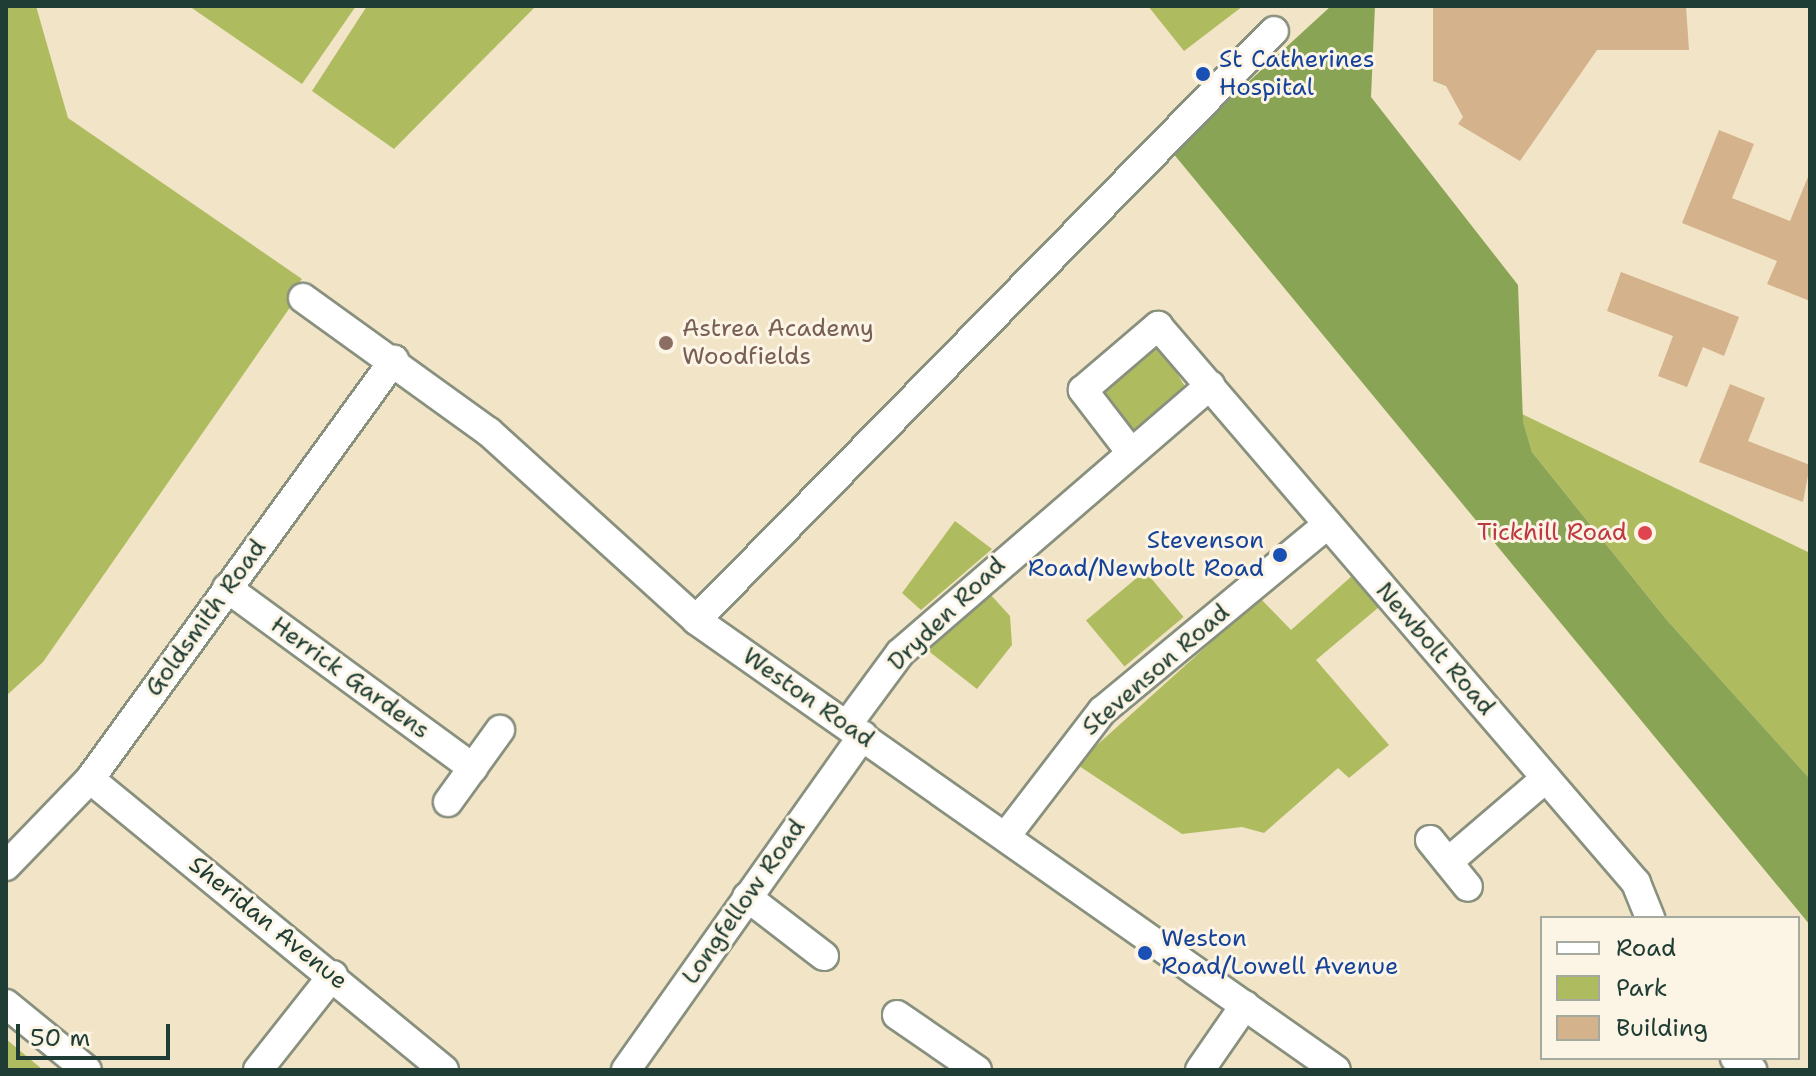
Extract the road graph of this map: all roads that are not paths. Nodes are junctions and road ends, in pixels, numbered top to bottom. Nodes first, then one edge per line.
1 (1274, 31) dead end
2 (303, 298) dead end
3 (394, 360) junction
4 (1210, 385) junction
5 (1129, 450) junction
6 (1328, 524) junction
7 (227, 588) junction
8 (696, 620) junction
9 (500, 730) dead end
10 (855, 730) junction
11 (473, 768) junction
12 (1546, 778) junction
13 (90, 779) junction
14 (448, 802) dead end
15 (1006, 836) junction
16 (1430, 840) dead end
17 (1448, 862) junction
18 (6, 866) edge
19 (1468, 887) dead end
20 (747, 897) junction
21 (1649, 916) edge
22 (824, 956) dead end
23 (333, 975) junction
24 (6, 1004) edge
25 (1245, 1005) junction
26 (897, 1015) dead end
27 (637, 1066) edge
28 (87, 1070) edge
29 (258, 1070) edge
30 (444, 1070) edge
31 (977, 1070) edge
32 (1200, 1070) edge
33 (1336, 1070) edge

1 - 8 street
2 - 3 street, Weston Road
3 - 7 street, Goldsmith Road
3 - 8 street, Weston Road
4 - 5 street, Dryden Road
4 - 5 street
4 - 6 street, Newbolt Road
5 - 10 street, Dryden Road
6 - 12 street, Newbolt Road
6 - 15 street, Stevenson Road
7 - 11 street, Herrick Gardens
7 - 13 street, Goldsmith Road
8 - 10 street, Weston Road
9 - 11 street
10 - 15 street, Weston Road
10 - 20 street, Longfellow Road
11 - 14 street
12 - 17 street
12 - 21 street, Newbolt Road
13 - 18 street, Goldsmith Road
13 - 23 street, Sheridan Avenue
15 - 25 street, Weston Road
16 - 17 street
17 - 19 street
20 - 22 street
20 - 27 street, Longfellow Road
23 - 29 street
23 - 30 street, Sheridan Avenue
24 - 28 street
25 - 32 street
25 - 33 street, Weston Road
26 - 31 street

